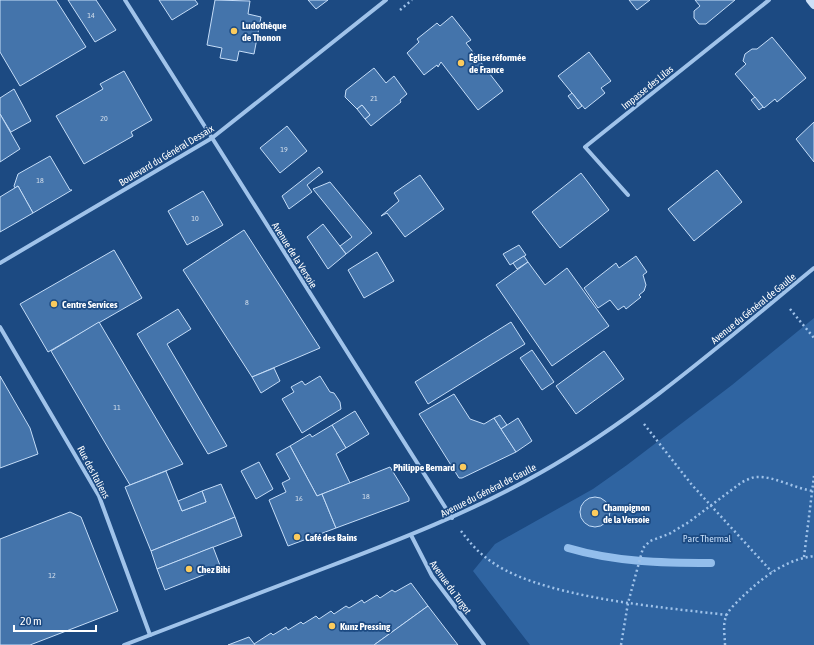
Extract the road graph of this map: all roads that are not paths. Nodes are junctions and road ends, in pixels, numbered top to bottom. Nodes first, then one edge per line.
1 (125, 0) edge
2 (386, 0) edge
3 (769, 0) edge
4 (810, 0) edge
5 (814, 5) edge
6 (212, 138) junction
7 (628, 195) dead end
8 (0, 262) edge
9 (814, 268) edge
10 (0, 327) edge
11 (452, 518) junction
12 (412, 535) junction
13 (150, 635) junction
14 (124, 645) edge
15 (484, 645) edge

1 - 6 street, Avenue de la Versoie
2 - 6 street, Boulevard du Général Dessaix
3 - 7 street, Impasse des Lilas
4 - 5 main road
6 - 8 street, Boulevard du Général Dessaix
6 - 11 street, Avenue de la Versoie
9 - 11 street, Avenue du Général de Gaulle
10 - 13 street, Rue des Italiens
11 - 12 street, Avenue du Général de Gaulle
12 - 13 street, Avenue du Général de Gaulle
12 - 15 street, Avenue du Turgot
13 - 14 street, Avenue du Général de Gaulle

